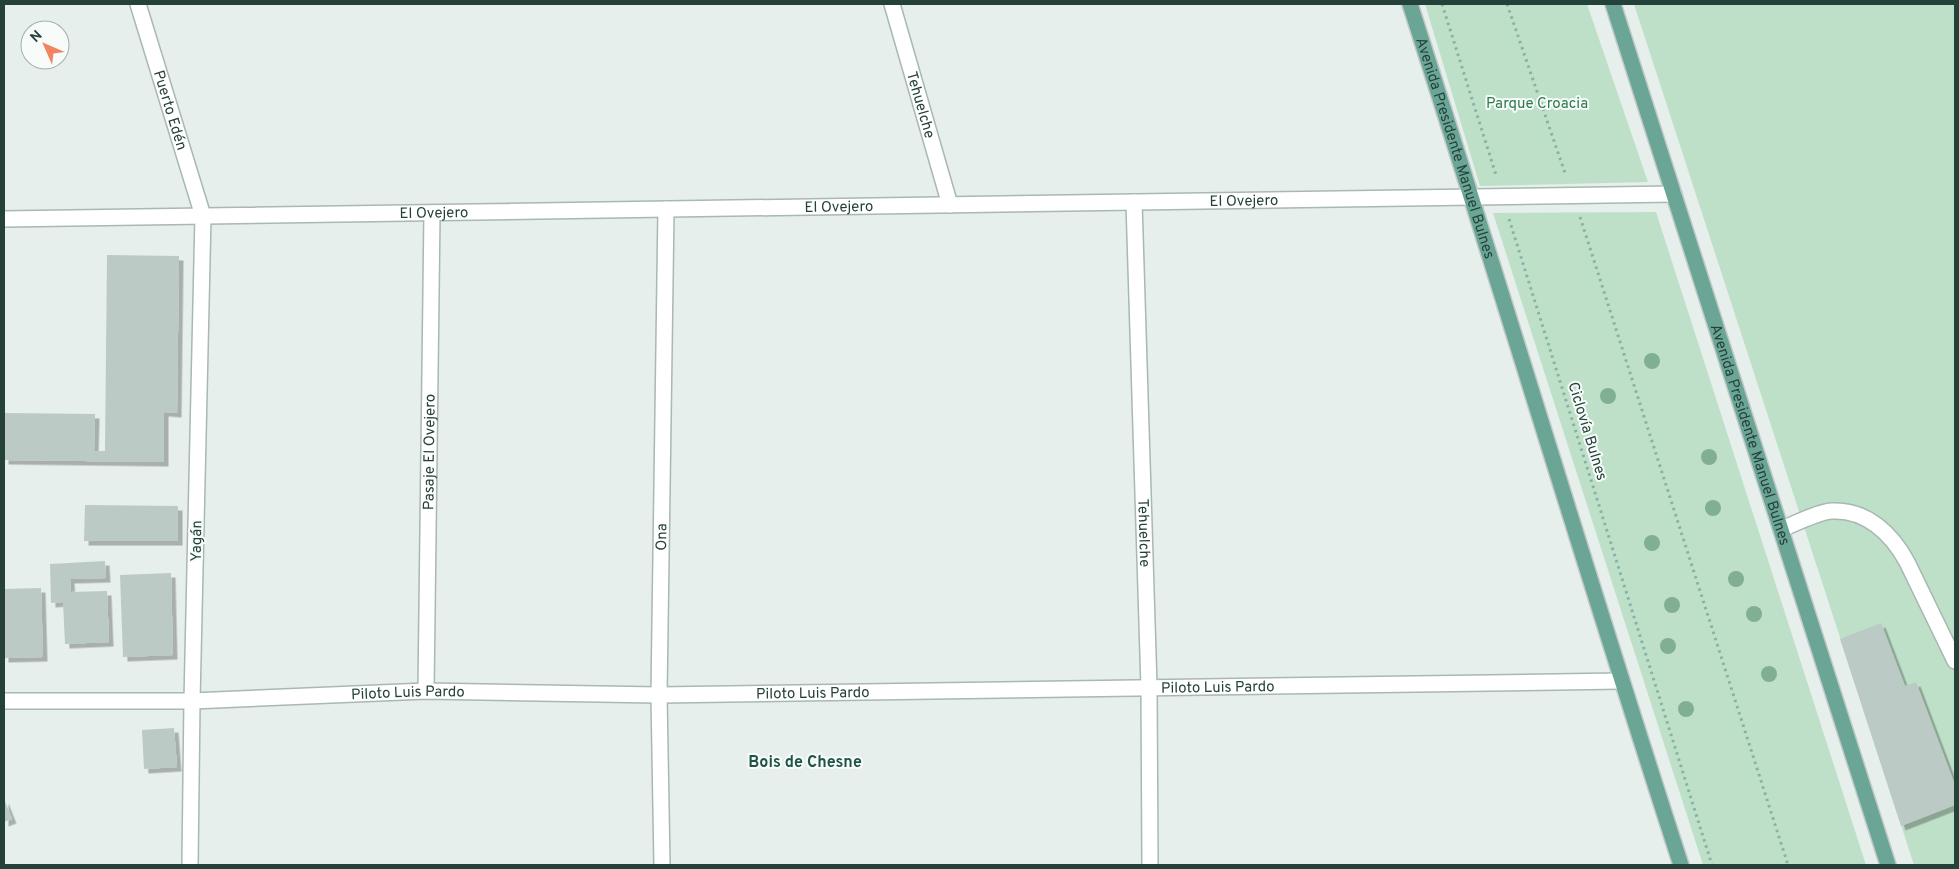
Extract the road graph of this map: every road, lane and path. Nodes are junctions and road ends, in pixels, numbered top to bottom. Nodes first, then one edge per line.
1 (138, 4) edge
2 (892, 4) edge
3 (1410, 4) edge
4 (1442, 4) edge
5 (1507, 4) edge
6 (1613, 4) edge
7 (1674, 194) junction
8 (1573, 195) junction
9 (1502, 196) junction
10 (1472, 197) junction
11 (1134, 202) junction
12 (950, 205) junction
13 (666, 209) junction
14 (432, 213) junction
15 (203, 216) junction
16 (4, 219) edge
17 (1781, 529) junction
18 (1955, 661) edge
19 (1621, 682) junction
20 (1148, 687) junction
21 (426, 691) junction
22 (659, 695) junction
23 (192, 701) junction
24 (4, 702) edge
25 (190, 865) edge
26 (662, 865) edge
27 (1150, 865) edge
28 (1682, 865) edge
29 (1712, 865) edge
30 (1788, 865) edge
31 (1888, 865) edge

1 - 15 street, Puerto Edén
2 - 12 street, Tehuelche
3 - 10 main road, Avenida Presidente Manuel Bulnes
4 - 9 path, Ciclovía Bulnes
5 - 8 path
6 - 7 main road, Avenida Presidente Manuel Bulnes
7 - 8 street, El Ovejero
7 - 17 main road, Avenida Presidente Manuel Bulnes
8 - 9 street, El Ovejero
8 - 30 path
9 - 10 street, El Ovejero
9 - 29 path, Ciclovía Bulnes
10 - 11 street, El Ovejero
10 - 19 main road, Avenida Presidente Manuel Bulnes
11 - 12 street, El Ovejero
11 - 20 street, Tehuelche
12 - 13 street, El Ovejero
13 - 14 street, El Ovejero
13 - 22 street, Ona
14 - 15 street, El Ovejero
14 - 21 street, Pasaje El Ovejero
15 - 16 street, El Ovejero
15 - 23 street, Yagán
17 - 18 street
17 - 31 main road, Avenida Presidente Manuel Bulnes
19 - 20 street, Piloto Luis Pardo
19 - 28 main road, Avenida Presidente Manuel Bulnes
20 - 22 street, Piloto Luis Pardo
20 - 27 street, Tehuelche
21 - 22 street, Piloto Luis Pardo
21 - 23 street, Piloto Luis Pardo
22 - 26 street, Ona
23 - 24 street, Piloto Luis Pardo
23 - 25 street, Yagán

